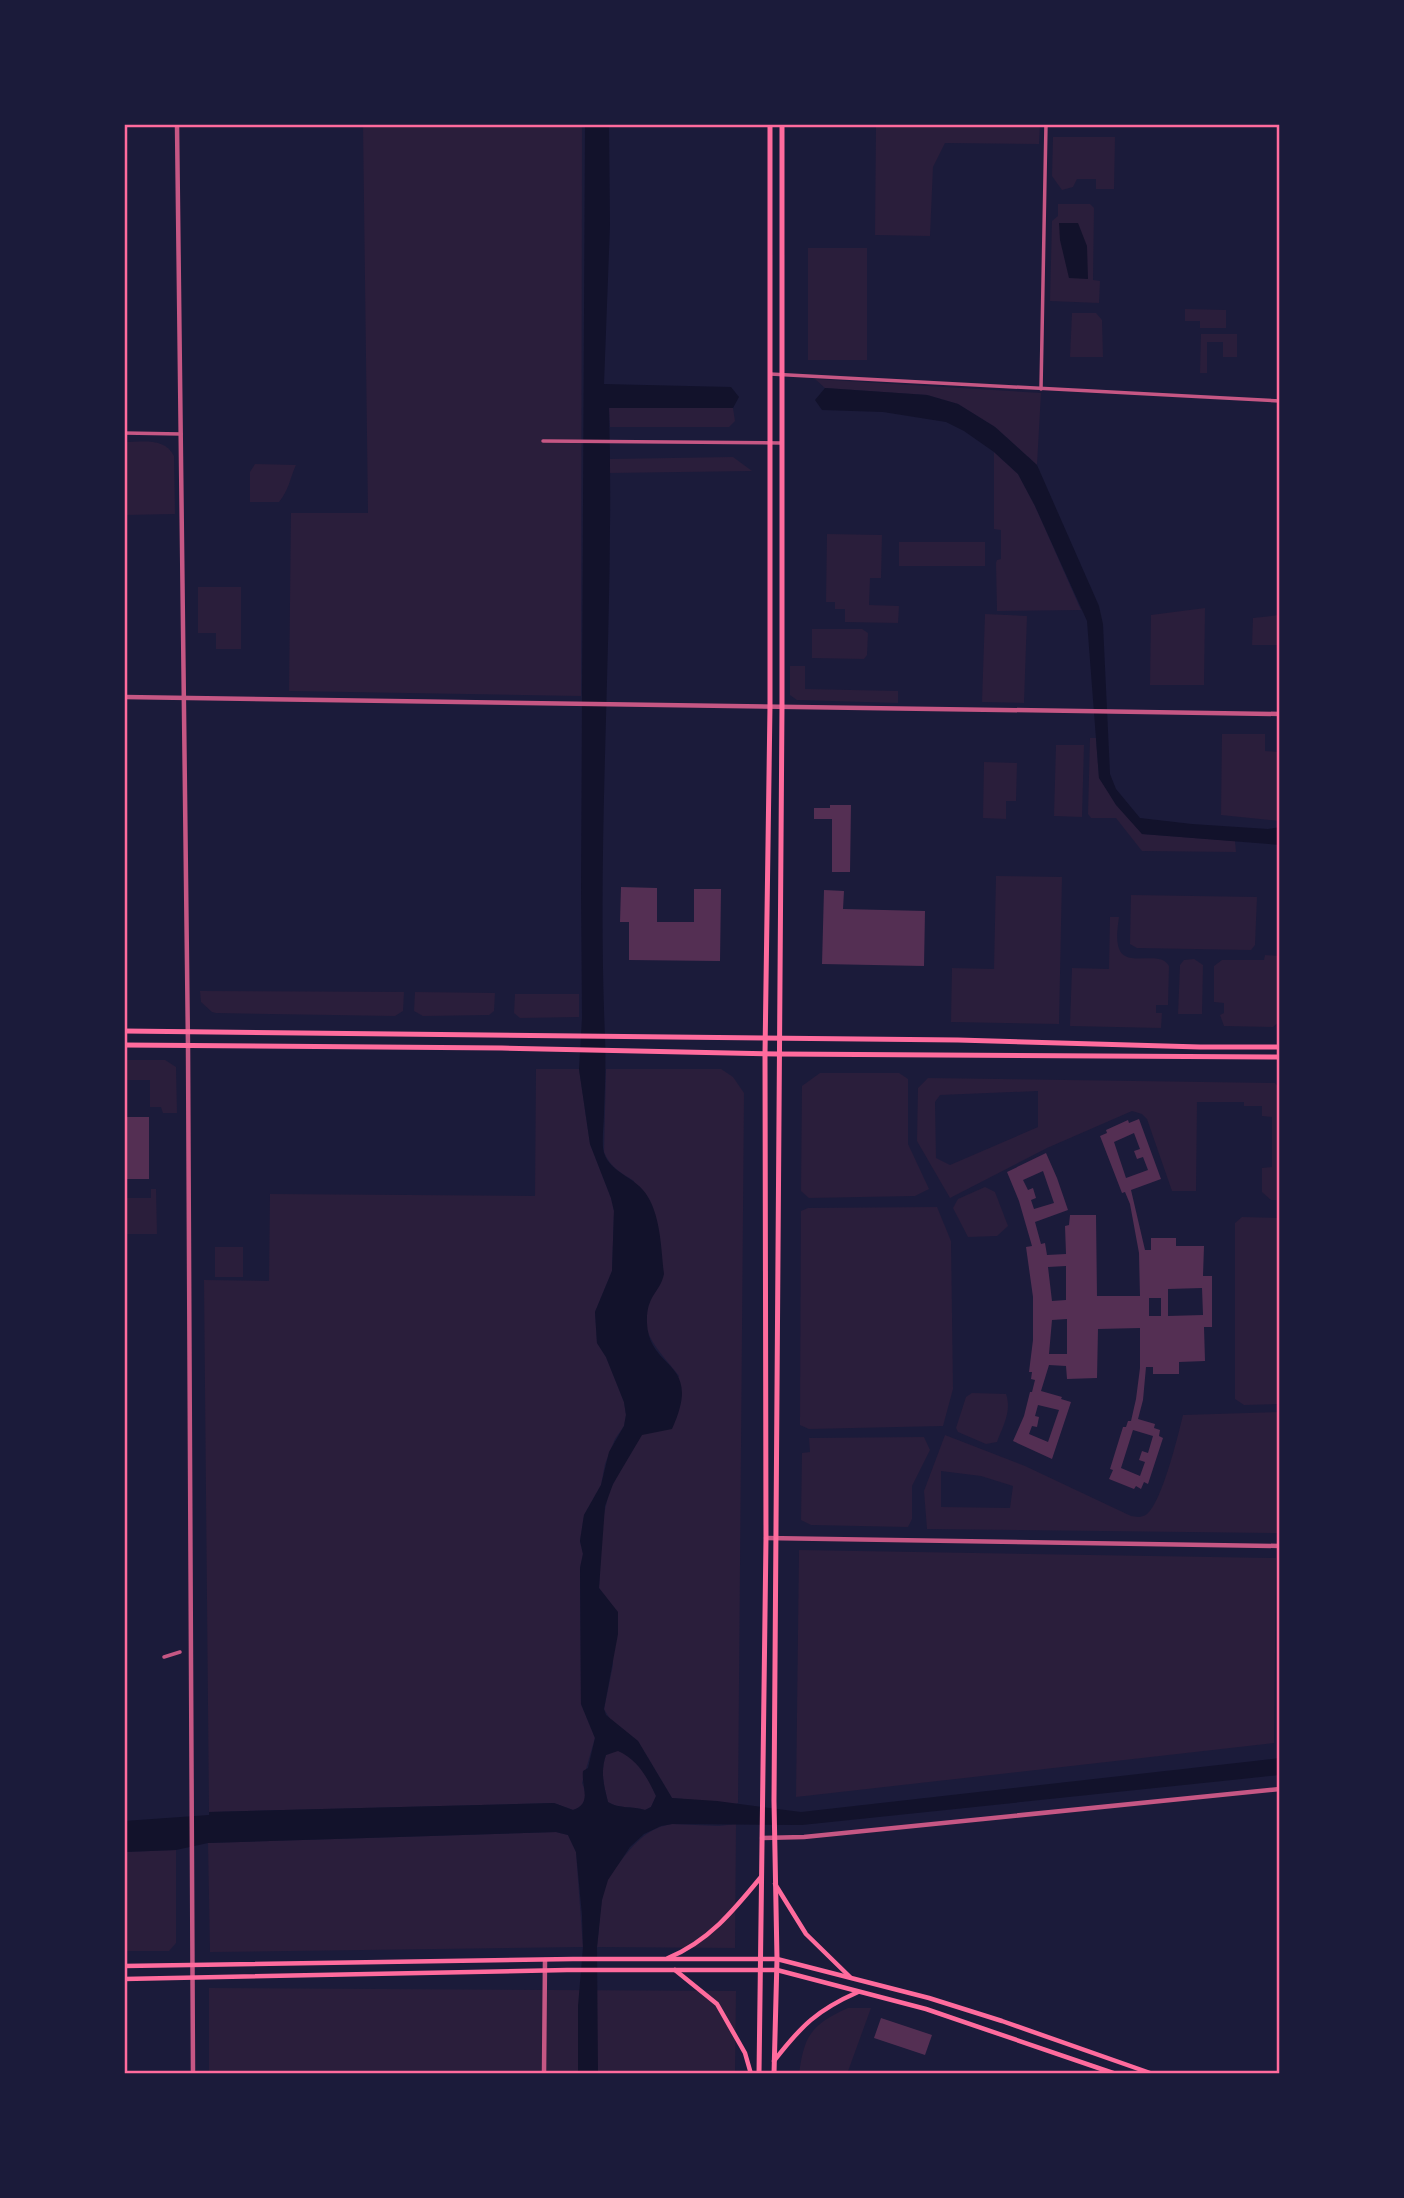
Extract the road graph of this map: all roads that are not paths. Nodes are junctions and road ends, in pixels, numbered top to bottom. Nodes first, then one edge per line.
1 (177, 124) edge
2 (770, 124) edge
3 (782, 124) edge
4 (1046, 124) edge
5 (770, 374) junction
6 (782, 375) junction
7 (1041, 389) junction
8 (1280, 401) edge
9 (124, 433) edge
10 (181, 434) junction
11 (543, 441) dead end
12 (769, 443) junction
13 (781, 443) junction
14 (124, 697) edge
15 (183, 697) junction
16 (770, 706) junction
17 (782, 706) junction
18 (1280, 714) edge
19 (124, 1031) edge
20 (187, 1032) junction
21 (765, 1039) junction
22 (778, 1039) junction
23 (124, 1045) edge
24 (188, 1047) junction
25 (1280, 1047) edge
26 (765, 1054) junction
27 (778, 1054) junction
28 (1280, 1057) edge
29 (766, 1538) junction
30 (776, 1538) junction
31 (1280, 1546) edge
32 (180, 1652) dead end
33 (164, 1657) dead end
34 (1280, 1789) edge
35 (761, 1838) junction
36 (774, 1838) junction
37 (761, 1877) junction
38 (775, 1884) junction
39 (777, 1958) junction
40 (666, 1959) junction
41 (759, 1959) junction
42 (545, 1960) junction
43 (193, 1965) junction
44 (124, 1966) edge
45 (674, 1969) junction
46 (545, 1970) junction
47 (760, 1970) junction
48 (777, 1970) junction
49 (192, 1976) junction
50 (851, 1978) junction
51 (124, 1979) edge
52 (859, 1992) junction
53 (774, 2062) junction
54 (193, 2074) edge
55 (544, 2074) edge
56 (751, 2074) edge
57 (758, 2074) edge
58 (774, 2074) edge
59 (1116, 2074) edge
60 (1153, 2074) edge

1 - 10 street
2 - 5 main road
3 - 6 main road
4 - 7 street
5 - 6 street
5 - 12 main road
6 - 7 street
6 - 13 main road
7 - 8 street
9 - 10 street
10 - 15 street
11 - 12 street
12 - 13 street
12 - 16 main road
13 - 17 main road
14 - 15 street
15 - 16 street
15 - 20 street
16 - 17 street
16 - 21 main road
17 - 18 street
17 - 22 main road
19 - 20 main road
20 - 21 main road
20 - 24 street
21 - 22 main road
21 - 26 main road
22 - 25 main road
22 - 27 main road
23 - 24 main road
24 - 26 main road
24 - 43 street
26 - 27 main road
26 - 29 main road
27 - 28 main road
27 - 30 main road
29 - 30 street
29 - 35 main road
30 - 31 street
30 - 36 main road
32 - 33 street
34 - 36 street
35 - 36 street
35 - 37 main road
36 - 38 main road
37 - 40 main road
37 - 41 main road
38 - 39 main road
38 - 50 main road
39 - 41 main road
39 - 48 main road
39 - 50 main road
40 - 41 main road
40 - 42 main road
41 - 47 main road
42 - 43 main road
42 - 46 street
43 - 44 main road
43 - 49 street
45 - 46 main road
45 - 47 main road
45 - 56 main road
46 - 49 main road
46 - 55 street
47 - 48 main road
47 - 57 main road
48 - 52 main road
48 - 53 main road
49 - 51 main road
49 - 54 street
50 - 60 main road
52 - 53 main road
52 - 59 main road
53 - 58 main road

